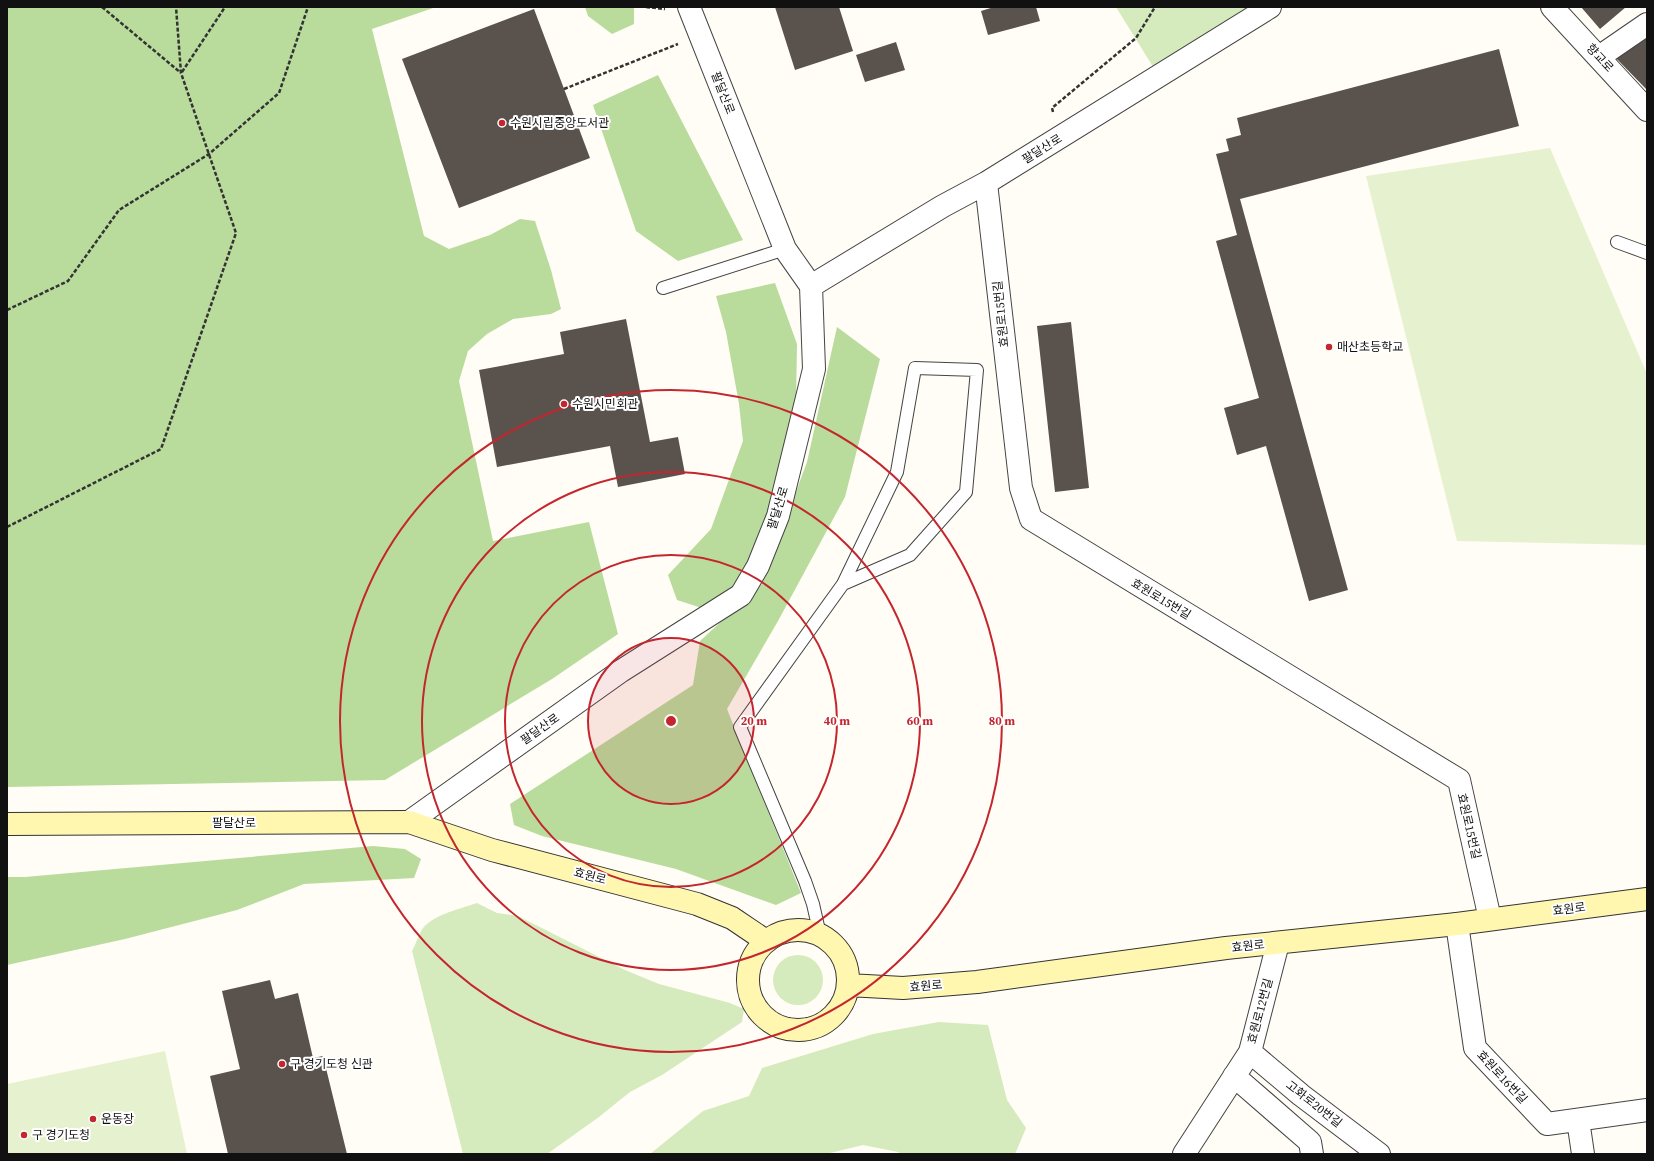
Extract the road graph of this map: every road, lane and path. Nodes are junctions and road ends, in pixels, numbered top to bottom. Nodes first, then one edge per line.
1 (102, 7) edge
2 (176, 7) edge
3 (225, 7) edge
4 (308, 7) edge
5 (689, 7) edge
6 (1155, 7) edge
7 (1270, 7) edge
8 (1552, 7) edge
9 (1647, 24) edge
10 (700, 35) junction
11 (1599, 57) junction
12 (181, 73) junction
13 (564, 89) dead end
14 (1052, 108) dead end
15 (1647, 110) edge
16 (209, 154) junction
17 (986, 183) junction
18 (1617, 242) dead end
19 (785, 249) junction
20 (1647, 253) edge
21 (811, 286) junction
22 (663, 288) dead end
23 (7, 310) edge
24 (7, 527) edge
25 (843, 584) junction
26 (409, 822) junction
27 (7, 824) edge
28 (1647, 899) edge
29 (1490, 919) junction
30 (1457, 924) junction
31 (820, 935) junction
32 (766, 942) junction
33 (1278, 943) junction
34 (848, 985) junction
35 (1250, 1052) junction
36 (1234, 1076) junction
37 (1647, 1110) edge
38 (1578, 1120) junction
39 (1315, 1150) edge
40 (1184, 1154) edge
41 (1379, 1154) edge
42 (1583, 1154) edge

1 - 12 path
2 - 12 path
3 - 12 path
4 - 16 path
5 - 10 street, 팔달산로
6 - 14 path
7 - 17 street, 팔달산로
8 - 11 street, 향교로
9 - 11 street
10 - 13 path
10 - 19 street, 팔달산로
11 - 15 street, 향교로
12 - 16 path
16 - 23 path
16 - 24 path
17 - 21 street, 팔달산로
17 - 29 street, 효원로15번길
18 - 20 lane
19 - 21 street, 팔달산로
19 - 22 lane
21 - 26 street, 팔달산로
25 - 25 lane
25 - 31 lane
26 - 27 street, 팔달산로
26 - 32 street, 효원로
28 - 29 street, 효원로
29 - 30 street, 효원로
30 - 33 street, 효원로
30 - 38 street, 효원로16번길
31 - 32 street
31 - 34 street
32 - 34 street
33 - 34 street, 효원로
33 - 35 street, 효원로12번길
35 - 36 street, 효원로12번길
35 - 41 street, 고화로20번길
36 - 39 street
36 - 40 street, 효원로12번길
37 - 38 street, 효원로16번길
38 - 42 street

